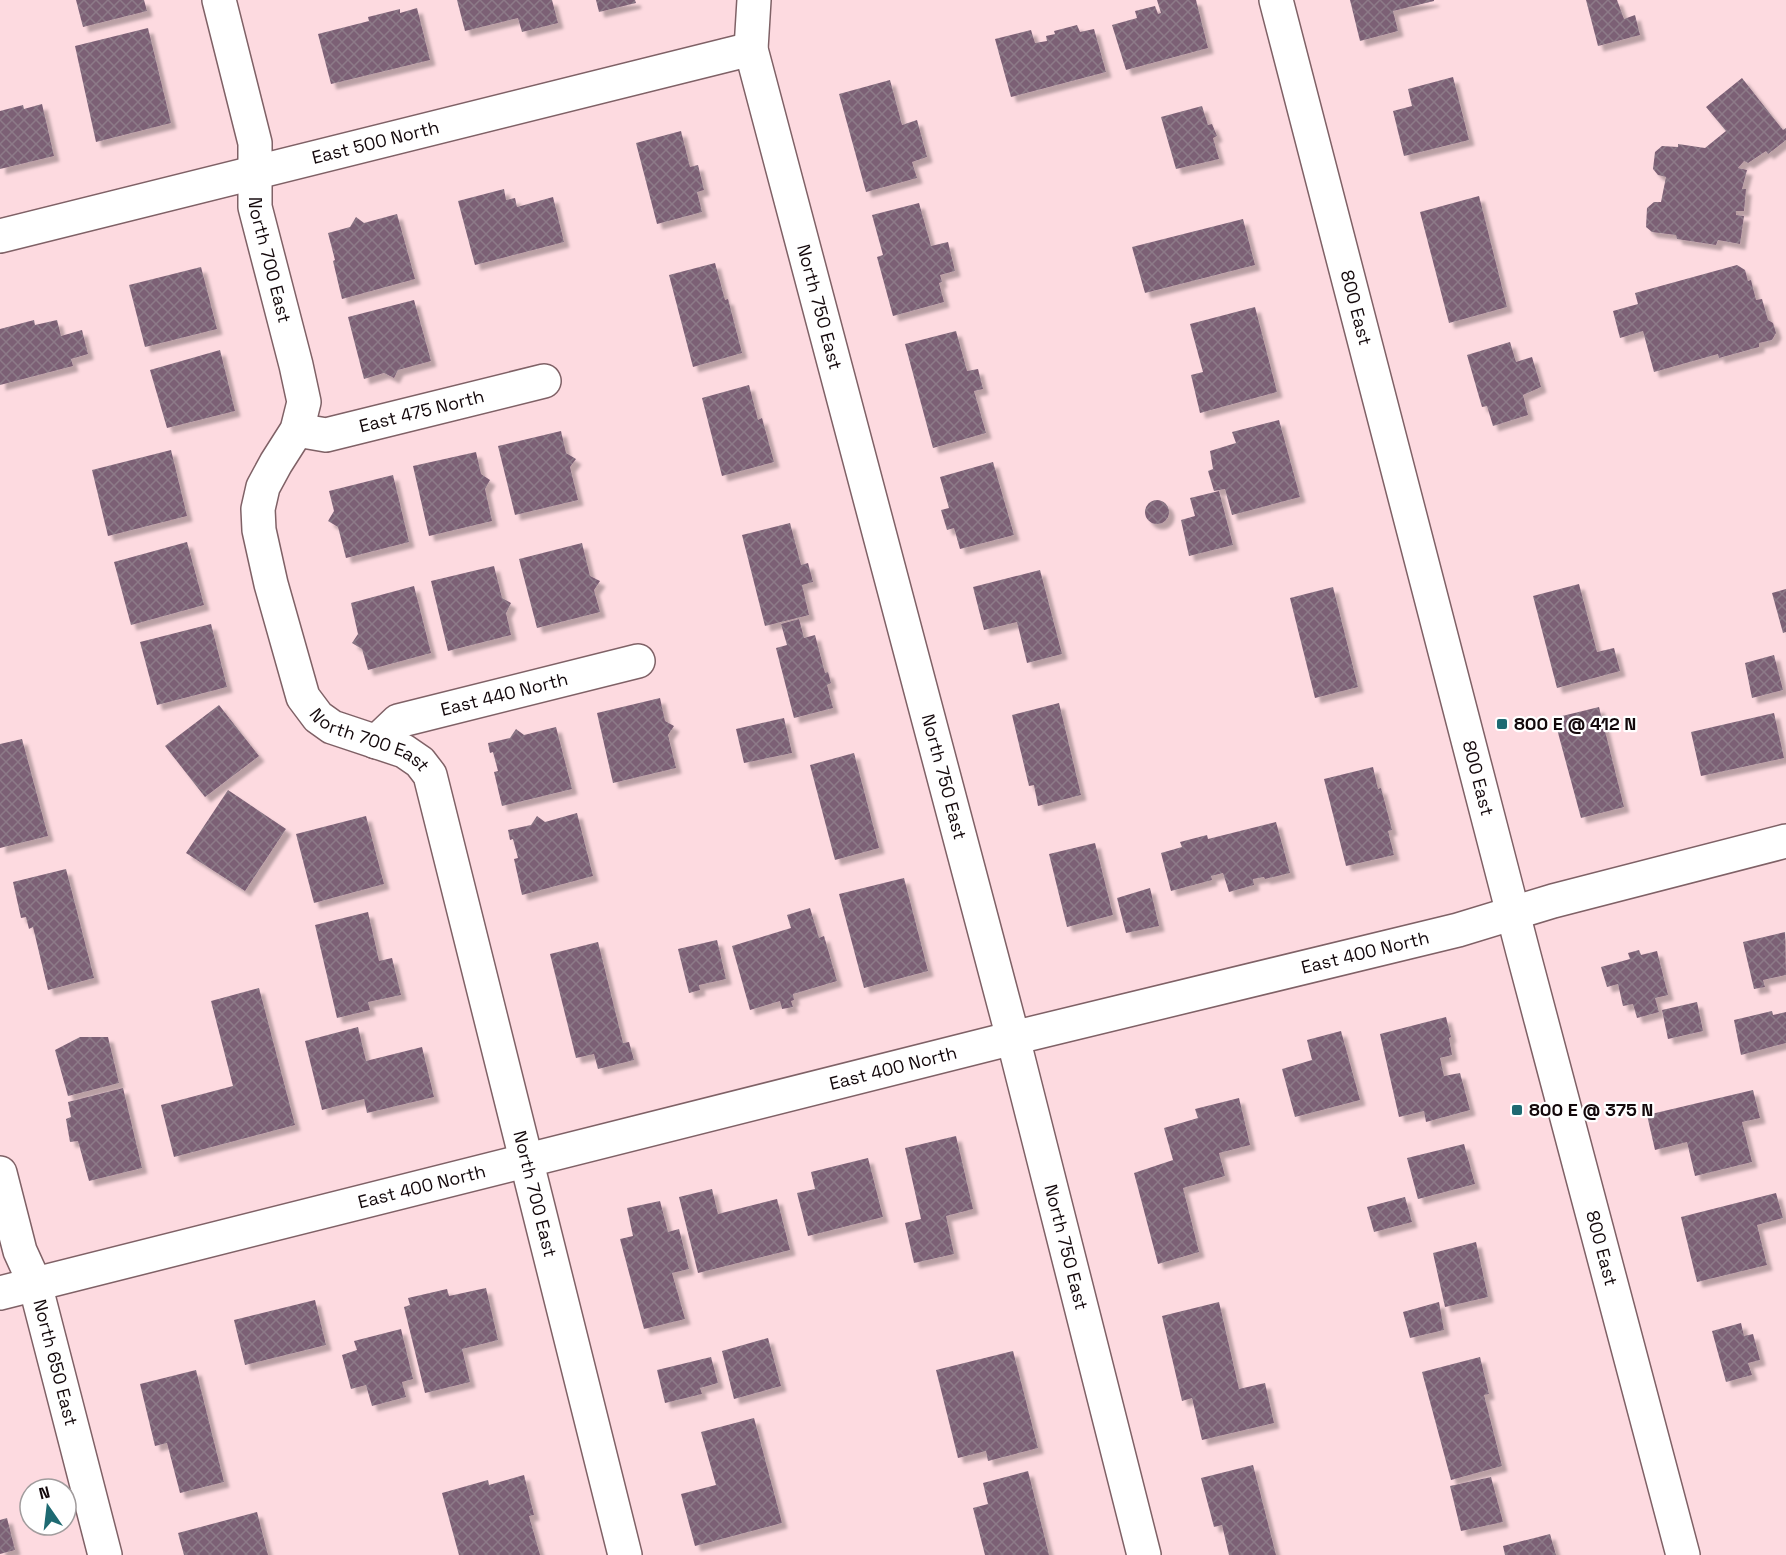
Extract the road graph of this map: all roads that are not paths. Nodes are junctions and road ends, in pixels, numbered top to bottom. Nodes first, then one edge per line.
1 (219, 0) edge
2 (754, 0) edge
3 (1276, 0) edge
4 (751, 48) junction
5 (255, 172) junction
6 (0, 236) edge
7 (544, 381) dead end
8 (297, 430) junction
9 (638, 661) dead end
10 (376, 742) junction
11 (1786, 841) edge
12 (1513, 912) junction
13 (1013, 1038) junction
14 (526, 1162) junction
15 (0, 1173) edge
16 (35, 1284) junction
17 (0, 1293) edge
18 (105, 1555) edge
19 (625, 1555) edge
20 (1144, 1555) edge
21 (1683, 1555) edge

1 - 5 street, North 700 East
2 - 4 street, North 750 East
3 - 12 street, 800 East
4 - 5 street, East 500 North
4 - 13 street, North 750 East
5 - 6 street, East 500 North
5 - 8 street, North 700 East
7 - 8 street, East 475 North
8 - 10 street, North 700 East
9 - 10 street, East 440 North
10 - 14 street, North 700 East
11 - 12 street, East 400 North
12 - 13 street, East 400 North
12 - 21 street, 800 East
13 - 14 street, East 400 North
13 - 20 street, North 750 East
14 - 16 street, East 400 North
14 - 19 street, North 700 East
15 - 16 street, North 650 East
16 - 17 street, East 400 North
16 - 18 street, North 650 East

